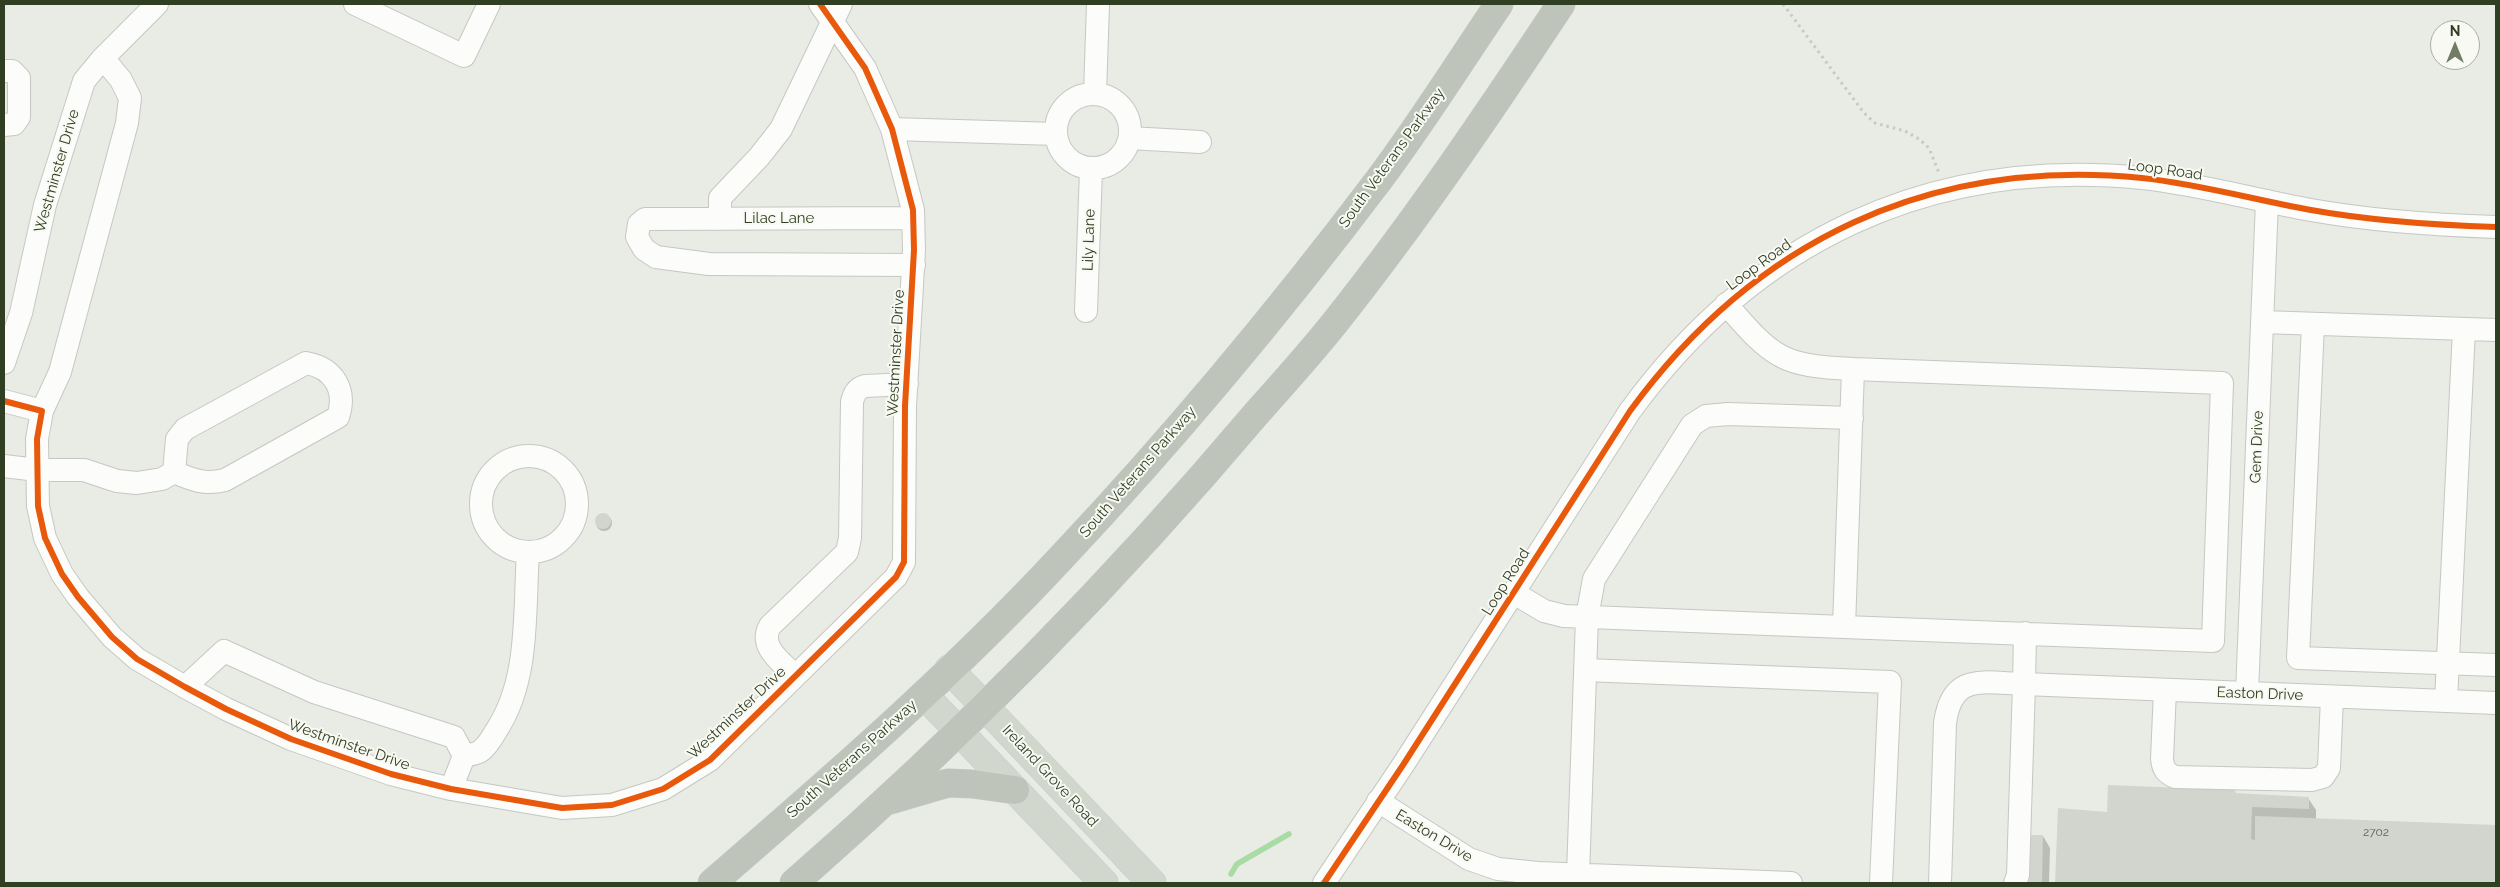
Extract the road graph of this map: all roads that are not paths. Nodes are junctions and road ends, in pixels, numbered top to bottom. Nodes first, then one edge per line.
1 (157, 4) edge
2 (355, 4) edge
3 (489, 4) edge
4 (820, 4) edge
5 (1098, 4) edge
6 (1499, 4) edge
7 (1561, 4) edge
8 (838, 13) edge
9 (103, 58) junction
10 (4, 71) edge
11 (1095, 94) junction
12 (4, 125) edge
13 (892, 129) junction
14 (1056, 134) junction
15 (1130, 138) junction
16 (1200, 142) dead end
17 (1092, 168) junction
18 (2267, 201) junction
19 (913, 218) junction
20 (720, 219) junction
21 (2496, 228) edge
22 (914, 265) junction
23 (1726, 304) junction
24 (1086, 311) dead end
25 (2262, 322) junction
26 (2313, 324) junction
27 (2464, 329) junction
28 (2496, 330) edge
29 (4, 363) edge
30 (1853, 369) junction
31 (907, 384) junction
32 (4, 400) edge
33 (42, 411) junction
34 (1852, 418) junction
35 (4, 466) edge
36 (37, 470) junction
37 (174, 472) junction
38 (4, 478) edge
39 (528, 552) junction
40 (1514, 593) junction
41 (1587, 617) junction
42 (1844, 627) junction
43 (2025, 633) junction
44 (2449, 664) junction
45 (2496, 666) edge
46 (949, 669) junction
47 (1585, 670) junction
48 (795, 676) junction
49 (2024, 684) junction
50 (185, 687) junction
51 (2164, 690) junction
52 (2247, 693) junction
53 (924, 695) junction
54 (2332, 697) junction
55 (2446, 701) junction
56 (2496, 703) edge
57 (985, 707) junction
58 (961, 732) junction
59 (464, 756) junction
60 (451, 789) junction
61 (1015, 790) junction
62 (886, 801) junction
63 (1378, 801) junction
64 (1578, 875) junction
65 (1698, 881) edge
66 (712, 883) edge
67 (794, 883) edge
68 (1104, 883) edge
69 (1152, 883) edge
70 (1324, 883) edge
71 (1791, 883) edge
72 (1881, 883) edge
73 (1940, 883) edge
74 (2015, 883) edge

1 - 9 street, Westminster Drive
2 - 3 street
4 - 8 street, Westminster Drive
5 - 11 street
6 - 46 highway, South Veterans Parkway
7 - 57 highway
8 - 13 street, Westminster Drive
8 - 20 street
9 - 29 street, Westminster Drive
9 - 33 street, Westminster Drive
10 - 12 street
11 - 14 street
11 - 15 street
13 - 14 street
13 - 19 street, Westminster Drive
14 - 17 street
15 - 16 street
15 - 17 street
17 - 24 street, Lily Lane
18 - 21 street, Loop Road
18 - 23 street, Loop Road
18 - 25 street, Gem Drive
19 - 20 street, Lilac Lane
19 - 22 street, Westminster Drive
20 - 22 street, Lilac Lane
22 - 31 street, Westminster Drive
23 - 30 street
23 - 40 street, Loop Road
25 - 26 street
25 - 52 street, Gem Drive
26 - 27 street
26 - 44 street
27 - 28 street
27 - 44 street
30 - 34 street
30 - 43 street
31 - 48 street, Westminster Drive
31 - 48 street
32 - 33 street
33 - 36 street, Westminster Drive
34 - 41 street
34 - 42 street
35 - 36 street
36 - 37 street
36 - 38 street
36 - 50 street, Westminster Drive
37 - 37 street
39 - 39 street
39 - 59 street
40 - 41 street
40 - 63 street, Loop Road
41 - 42 street
41 - 47 street
42 - 43 street
43 - 49 street
44 - 45 street
44 - 55 street
46 - 53 highway, South Veterans Parkway
46 - 57 main road, Ireland Grove Road
47 - 64 street
47 - 72 street
48 - 60 street, Westminster Drive
49 - 51 street, Easton Drive
49 - 73 street, Easton Drive
49 - 74 street
50 - 59 street
50 - 60 street, Westminster Drive
51 - 52 street, Easton Drive
51 - 54 street
52 - 54 street, Easton Drive
53 - 58 main road
53 - 66 highway, South Veterans Parkway
54 - 55 street, Easton Drive
55 - 56 street, Easton Drive
57 - 58 highway
57 - 69 main road, Ireland Grove Road
58 - 61 main road
58 - 62 highway
59 - 60 street
61 - 62 highway
61 - 68 main road
62 - 67 highway
63 - 64 street, Easton Drive
63 - 70 street, Loop Road
64 - 65 street, Easton Drive
65 - 71 street, Easton Drive

